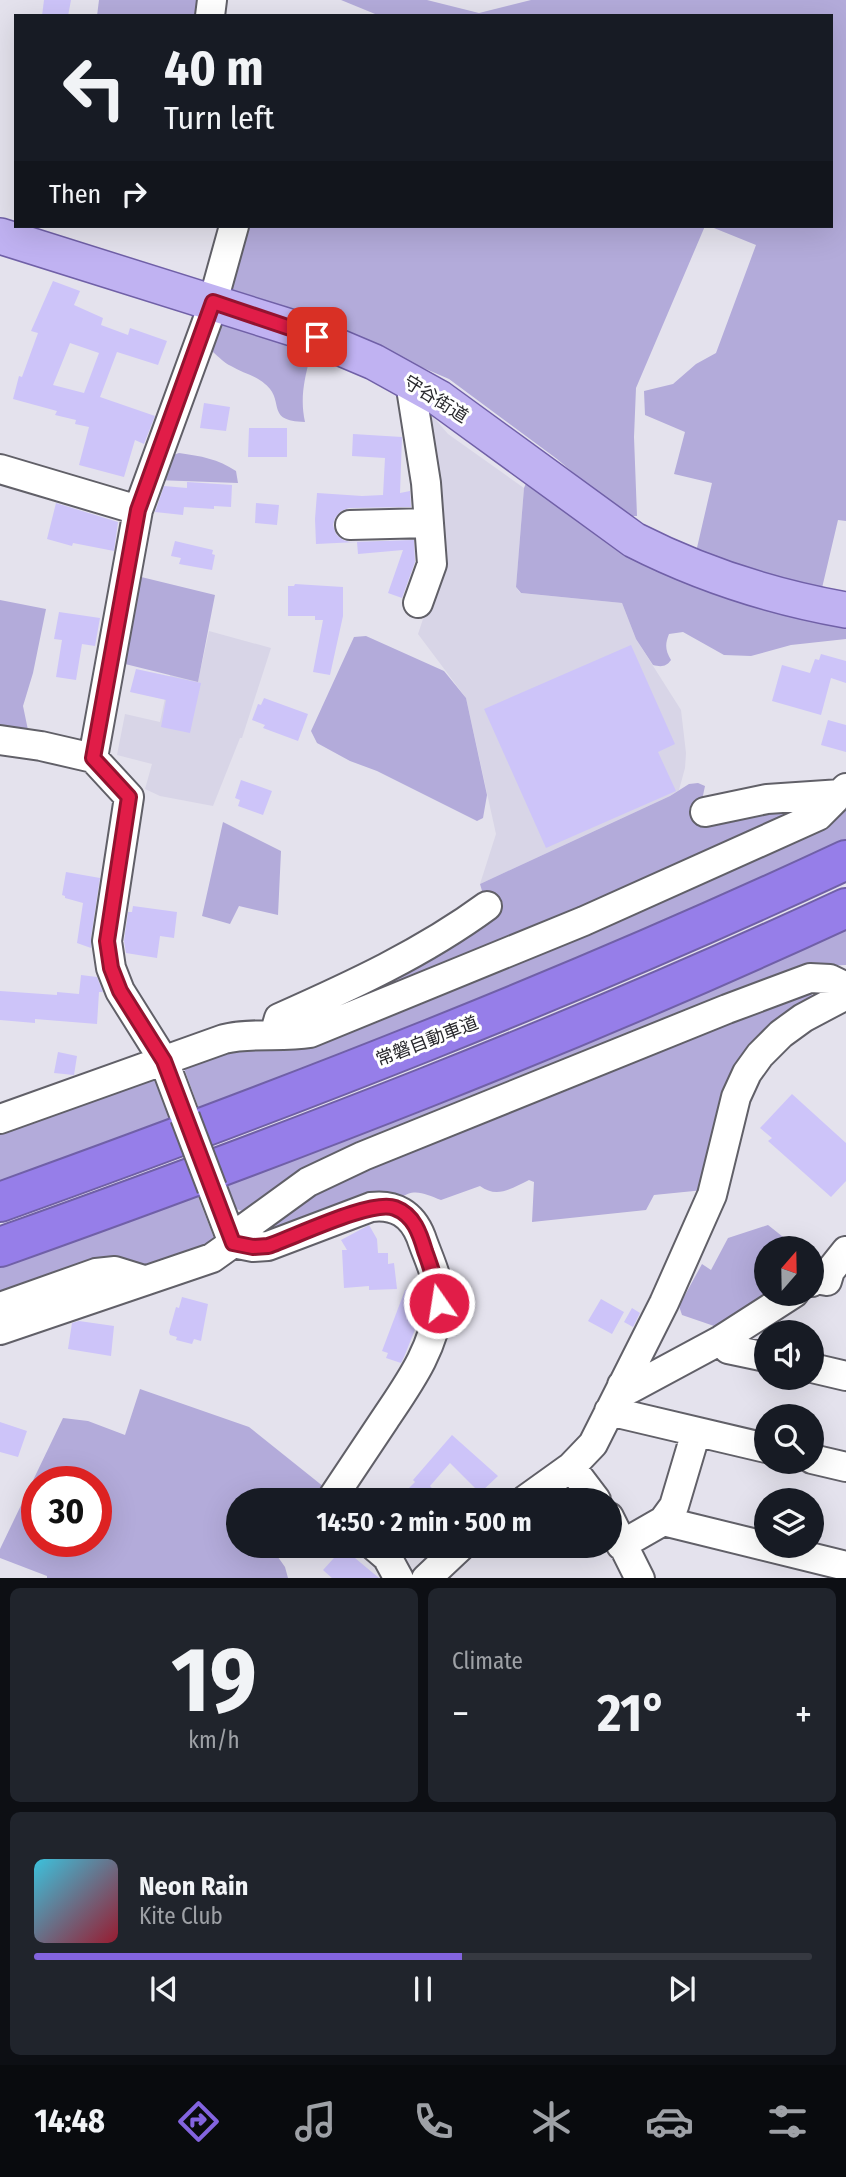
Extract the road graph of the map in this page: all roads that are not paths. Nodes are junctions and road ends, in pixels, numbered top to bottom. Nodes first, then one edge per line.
1 (233, 228) edge
2 (0, 236) edge
3 (213, 302) junction
4 (410, 382) junction
5 (0, 469) edge
6 (138, 510) junction
7 (429, 523) junction
8 (350, 525) dead end
9 (418, 603) dead end
10 (846, 610) edge
11 (0, 740) edge
12 (93, 758) junction
13 (843, 791) edge
14 (705, 812) dead end
15 (846, 860) edge
16 (487, 906) dead end
17 (846, 908) edge
18 (846, 988) edge
19 (846, 995) edge
20 (274, 1035) junction
21 (164, 1061) junction
22 (0, 1119) edge
23 (0, 1202) edge
24 (233, 1243) junction
25 (0, 1247) edge
26 (846, 1251) edge
27 (144, 1280) junction
28 (828, 1283) edge
29 (774, 1306) edge
30 (0, 1307) edge
31 (0, 1330) edge
32 (721, 1340) junction
33 (754, 1354) edge
34 (824, 1371) edge
35 (846, 1376) edge
36 (622, 1385) junction
37 (609, 1411) junction
38 (696, 1432) junction
39 (754, 1445) edge
40 (824, 1462) edge
41 (571, 1467) junction
42 (846, 1467) edge
43 (339, 1488) edge
44 (542, 1488) edge
45 (587, 1488) edge
46 (663, 1521) junction
47 (622, 1544) edge
48 (622, 1547) edge
49 (388, 1558) edge
50 (448, 1558) edge
51 (846, 1566) edge
52 (399, 1578) edge
53 (426, 1578) edge
54 (640, 1578) edge

1 - 3 street
2 - 3 main road, 守谷街道
3 - 4 main road, 守谷街道
3 - 6 street
4 - 7 street
4 - 10 main road, 守谷街道
5 - 6 street
6 - 12 street
7 - 8 street
7 - 9 street
11 - 12 street
12 - 21 street
13 - 14 street
13 - 20 street
15 - 23 highway, 常磐自動車道
16 - 20 street
17 - 25 highway
18 - 24 street
19 - 36 street
20 - 21 street
21 - 22 street
21 - 24 street, bridge
24 - 27 street
24 - 43 street
26 - 28 street
27 - 30 street
27 - 31 street
29 - 32 street
32 - 33 street
32 - 36 street
34 - 35 street
36 - 37 street
37 - 38 street
37 - 41 street
38 - 39 street
38 - 46 street
40 - 42 street
41 - 44 street
41 - 45 street
46 - 47 street
46 - 51 street
48 - 54 street
49 - 52 street
50 - 53 street

